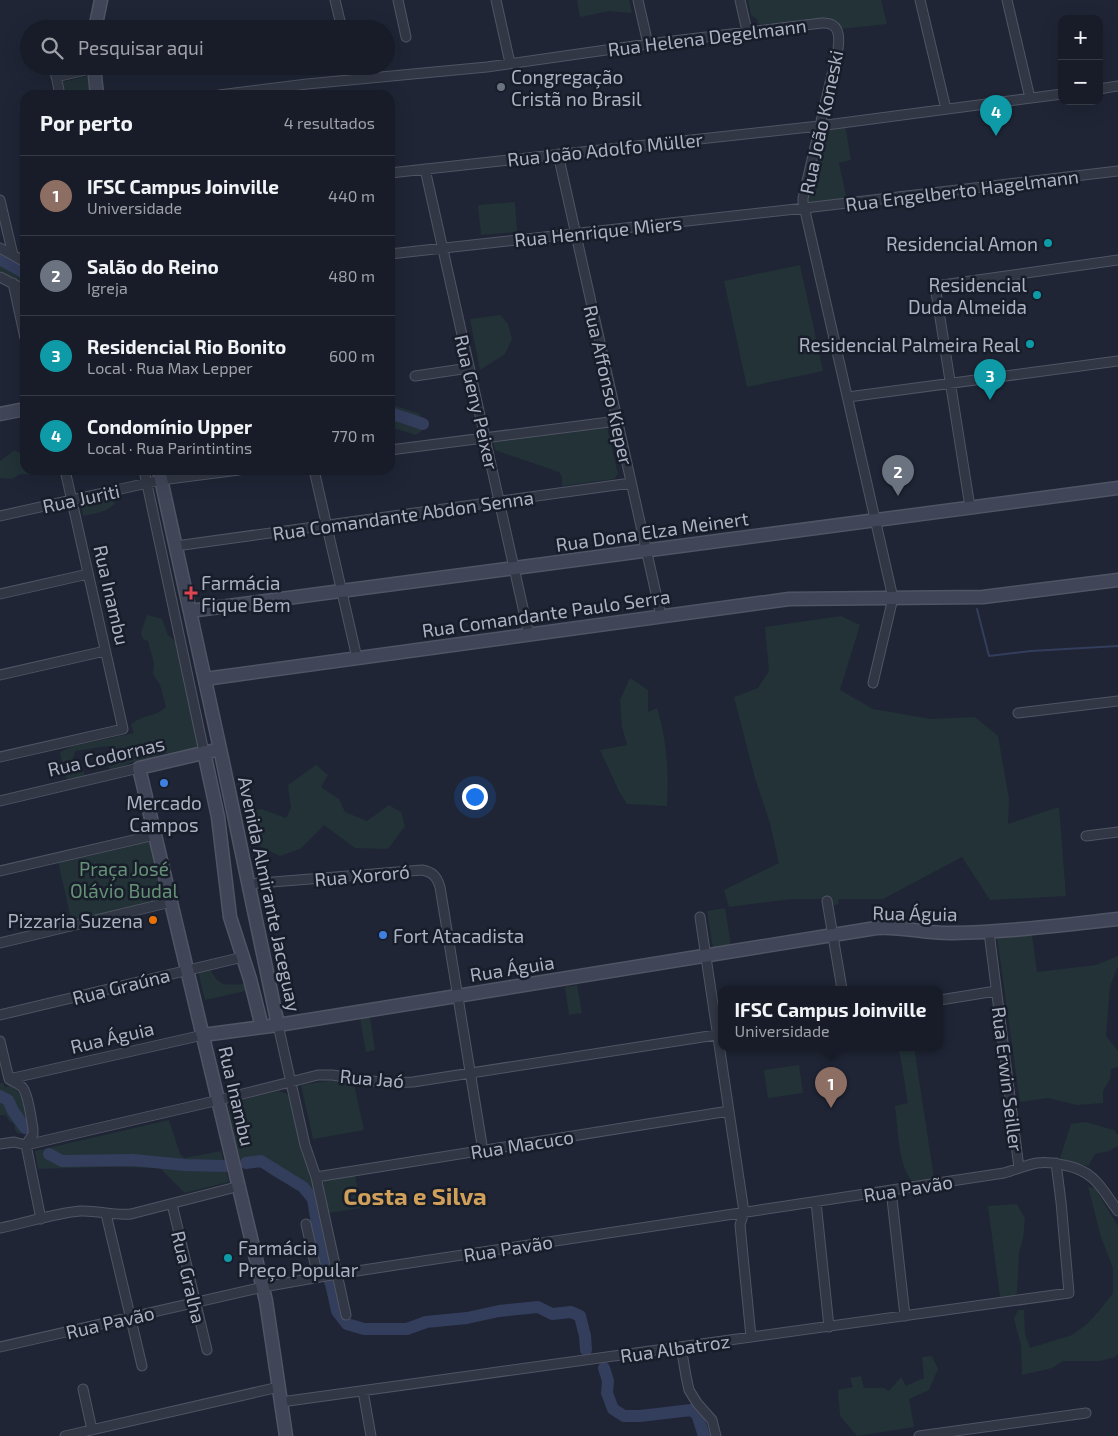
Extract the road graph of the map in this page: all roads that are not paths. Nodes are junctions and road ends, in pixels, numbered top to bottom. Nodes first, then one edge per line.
1 (101, 0) edge
2 (335, 0) edge
3 (398, 0) edge
4 (496, 0) edge
5 (638, 0) edge
6 (740, 0) edge
7 (920, 0) edge
8 (1007, 0) edge
9 (97, 20) edge
10 (340, 20) edge
11 (836, 29) joint
12 (747, 31) junction
13 (406, 36) dead end
14 (648, 44) junction
15 (510, 63) junction
16 (64, 75) edge
17 (95, 75) edge
18 (56, 77) joint
19 (1118, 86) edge
20 (1103, 88) edge
21 (59, 90) edge
22 (96, 90) edge
23 (263, 90) edge
24 (1058, 94) edge
25 (1030, 98) junction
26 (946, 109) junction
27 (819, 126) junction
28 (558, 154) junction
29 (425, 169) junction
30 (1118, 171) edge
31 (395, 172) edge
32 (0, 200) edge
33 (805, 208) junction
34 (575, 234) junction
35 (0, 248) edge
36 (442, 248) junction
37 (395, 253) edge
38 (13, 255) junction
39 (20, 259) edge
40 (1118, 260) edge
41 (0, 277) edge
42 (12, 283) junction
43 (20, 287) edge
44 (20, 317) edge
45 (1118, 362) edge
46 (469, 368) junction
47 (415, 376) dead end
48 (950, 384) junction
49 (848, 397) junction
50 (20, 410) edge
51 (0, 414) edge
52 (617, 421) junction
53 (485, 438) junction
54 (395, 449) edge
55 (66, 475) edge
56 (145, 475) edge
57 (157, 475) edge
58 (159, 475) edge
59 (315, 475) edge
60 (147, 483) junction
61 (631, 483) junction
62 (1118, 488) edge
63 (71, 500) junction
64 (499, 501) junction
65 (970, 507) junction
66 (0, 516) edge
67 (875, 520) junction
68 (327, 525) junction
69 (176, 546) junction
70 (646, 550) junction
71 (514, 568) junction
72 (88, 574) junction
73 (1118, 580) edge
74 (342, 591) junction
75 (0, 594) edge
76 (893, 598) junction
77 (190, 611) junction
78 (661, 616) junction
79 (529, 635) junction
80 (105, 650) junction
81 (357, 658) junction
82 (0, 675) edge
83 (205, 679) junction
84 (873, 683) dead end
85 (1118, 700) edge
86 (1018, 713) dead end
87 (220, 749) junction
88 (204, 752) junction
89 (0, 757) edge
90 (140, 768) junction
91 (0, 801) edge
92 (1118, 832) edge
93 (155, 834) junction
94 (1086, 836) dead end
95 (0, 872) edge
96 (248, 884) junction
97 (226, 888) junction
98 (827, 901) dead end
99 (172, 902) junction
100 (700, 917) dead end
101 (1118, 919) edge
102 (989, 932) junction
103 (833, 935) junction
104 (0, 942) edge
105 (262, 947) junction
106 (706, 956) junction
107 (243, 957) junction
108 (188, 970) junction
109 (842, 986) edge
110 (996, 991) junction
111 (458, 996) junction
112 (943, 1000) edge
113 (0, 1015) edge
114 (718, 1023) edge
115 (278, 1025) junction
116 (262, 1027) junction
117 (718, 1034) edge
118 (203, 1035) junction
119 (0, 1041) edge
120 (722, 1051) edge
121 (471, 1073) junction
122 (9, 1080) junction
123 (291, 1082) junction
124 (219, 1100) junction
125 (729, 1111) junction
126 (0, 1144) edge
127 (26, 1145) junction
128 (484, 1151) junction
129 (1056, 1163) junction
130 (1019, 1168) junction
131 (316, 1178) junction
132 (240, 1186) junction
133 (891, 1190) junction
134 (816, 1202) junction
135 (172, 1204) junction
136 (1118, 1211) edge
137 (744, 1212) junction
138 (106, 1214) junction
139 (42, 1219) junction
140 (306, 1224) dead end
141 (0, 1228) edge
142 (335, 1274) junction
143 (320, 1276) junction
144 (263, 1286) junction
145 (195, 1302) junction
146 (346, 1315) dead end
147 (905, 1316) junction
148 (130, 1317) junction
149 (829, 1326) junction
150 (750, 1337) junction
151 (0, 1347) edge
152 (681, 1347) junction
153 (207, 1350) dead end
154 (142, 1366) dead end
155 (279, 1387) junction
156 (83, 1389) dead end
157 (363, 1391) junction
158 (281, 1402) junction
159 (1086, 1413) dead end
160 (92, 1430) junction
161 (65, 1436) edge
162 (286, 1436) edge
163 (371, 1436) edge
164 (716, 1436) edge
165 (919, 1436) edge

1 - 9 street
2 - 10 street
3 - 13 street
4 - 15 street
5 - 14 street
6 - 12 street
7 - 26 street
8 - 25 street
11 - 12 street, Rua Helena Degelmann
11 - 27 street, Rua João Koneski
12 - 14 street, Rua Helena Degelmann
14 - 15 street, Rua Helena Degelmann
15 - 23 street, Rua Helena Degelmann
16 - 18 street
17 - 22 street
18 - 21 street
19 - 20 street
24 - 25 street, Rua João Adolfo Müller
25 - 26 street, Rua João Adolfo Müller
26 - 27 street, Rua João Adolfo Müller
27 - 28 street, Rua João Adolfo Müller
27 - 33 street, Rua João Koneski
28 - 29 street, Rua João Adolfo Müller
28 - 34 street, Rua Affonso Kieper
29 - 31 street, Rua João Adolfo Müller
29 - 36 street, Rua Geny Peixer
30 - 33 street, Rua Engelberto Hagelmann
32 - 38 street
33 - 34 street, Rua Henrique Miers
33 - 49 street, Rua João Koneski
34 - 36 street, Rua Henrique Miers
34 - 52 street, Rua Affonso Kieper
35 - 38 street
36 - 37 street, Rua Henrique Miers
36 - 46 street, Rua Geny Peixer
38 - 39 street
40 - 48 street
41 - 42 street
42 - 43 street
42 - 44 street
45 - 48 street
46 - 47 street
46 - 53 street, Rua Geny Peixer
48 - 49 street
48 - 65 street
49 - 67 street, Rua João Koneski
50 - 51 street
52 - 53 street
52 - 61 street, Rua Affonso Kieper
53 - 54 street
53 - 64 street, Rua Geny Peixer
55 - 63 street, Rua Inambu
56 - 60 street, Avenida Almirante Jaceguay
57 - 60 street, Rua Juriti
58 - 69 street, Avenida Almirante Jaceguay
59 - 68 street
60 - 63 street, Rua Juriti
60 - 88 street, Avenida Almirante Jaceguay
61 - 64 street, Rua Comandante Abdon Senna
61 - 70 street, Rua Affonso Kieper
62 - 65 street, Rua Dona Elza Meinert
63 - 66 street, Rua Juriti
63 - 72 street, Rua Inambu
64 - 68 street, Rua Comandante Abdon Senna
64 - 71 street, Rua Geny Peixer
65 - 67 street, Rua Dona Elza Meinert
67 - 70 street, Rua Dona Elza Meinert
67 - 76 street, Rua João Koneski
68 - 69 street, Rua Comandante Abdon Senna
68 - 74 street
69 - 77 street, Avenida Almirante Jaceguay
70 - 71 street, Rua Dona Elza Meinert
70 - 78 street, Rua Affonso Kieper
71 - 74 street, Rua Dona Elza Meinert
71 - 79 street, Rua Geny Peixer
72 - 75 street
72 - 80 street, Rua Inambu
73 - 76 street, Rua Comandante Paulo Serra
74 - 77 street, Rua Dona Elza Meinert
74 - 81 street
76 - 78 street, Rua Comandante Paulo Serra
76 - 84 street, Rua João Koneski
77 - 83 street, Avenida Almirante Jaceguay
78 - 79 street, Rua Comandante Paulo Serra
79 - 81 street, Rua Comandante Paulo Serra
80 - 82 street
80 - 89 street, Rua Inambu
81 - 83 street, Rua Comandante Paulo Serra
83 - 87 street, Avenida Almirante Jaceguay
85 - 86 street
87 - 88 street, Rua Codornas
87 - 96 street, Avenida Almirante Jaceguay
88 - 90 street, Rua Codornas
88 - 97 street, Avenida Almirante Jaceguay
90 - 91 street, Rua Codornas
90 - 93 street, Rua Inambu
92 - 94 street
93 - 95 street
93 - 99 street, Rua Inambu
96 - 97 street
96 - 105 street, Avenida Almirante Jaceguay
96 - 111 street, Rua Xororó
97 - 107 street, Avenida Almirante Jaceguay
98 - 103 street
99 - 104 street
99 - 108 street, Rua Inambu
100 - 106 street
101 - 102 street, Rua Águia
102 - 103 street, Rua Águia
102 - 110 street, Rua Erwin Seiller
103 - 106 street, Rua Águia
103 - 109 street
105 - 107 street
105 - 115 street, Avenida Almirante Jaceguay
106 - 111 street, Rua Águia
106 - 114 street
107 - 108 street, Rua Graúna
107 - 116 street, Avenida Almirante Jaceguay
108 - 113 street, Rua Graúna
108 - 118 street, Rua Inambu
110 - 112 street
110 - 130 street, Rua Erwin Seiller
111 - 115 street, Rua Águia
111 - 121 street, Rua Xororó
115 - 116 street, Rua Águia
115 - 123 street, Avenida Almirante Jaceguay
116 - 118 street, Rua Águia
117 - 121 street, Rua Jaó
118 - 122 street, Rua Águia
118 - 124 street, Rua Inambu
119 - 122 street
120 - 125 street
121 - 123 street, Rua Jaó
121 - 128 street, Rua Xororó
122 - 127 street
123 - 124 street, Rua Jaó
123 - 131 street, Avenida Almirante Jaceguay
124 - 127 street, Rua Jaó
124 - 132 street, Rua Inambu
125 - 128 street, Rua Macuco
125 - 137 street
126 - 127 street, Rua Jaó
127 - 139 street
128 - 131 street, Rua Macuco
129 - 130 street, Rua Erwin Seiller
129 - 136 street, Rua Erwin Seiller
129 - 147 street, Rua Albatroz
130 - 133 street, Rua Pavão
131 - 142 street, Avenida Almirante Jaceguay
132 - 135 street
132 - 144 street, Rua Inambu
133 - 134 street, Rua Pavão
133 - 147 street
134 - 137 street, Rua Pavão
134 - 149 street
135 - 138 street
135 - 145 street, Rua Gralha
137 - 142 street, Rua Pavão
137 - 150 street
138 - 139 street
138 - 148 street
139 - 141 street
140 - 143 street
142 - 143 street, Rua Pavão
142 - 146 street, Avenida Almirante Jaceguay
143 - 144 street, Rua Pavão
144 - 145 street, Rua Pavão
144 - 155 street, Rua Inambu
145 - 148 street, Rua Pavão
145 - 153 street, Rua Gralha
147 - 149 street, Rua Albatroz
148 - 151 street, Rua Pavão
148 - 154 street
149 - 150 street, Rua Albatroz
150 - 152 street, Rua Albatroz
152 - 157 street, Rua Albatroz
152 - 164 street
155 - 158 street, Rua Inambu
155 - 160 street
156 - 160 street
157 - 158 street, Rua Albatroz
157 - 163 street
158 - 162 street, Rua Inambu
159 - 165 street
160 - 161 street

